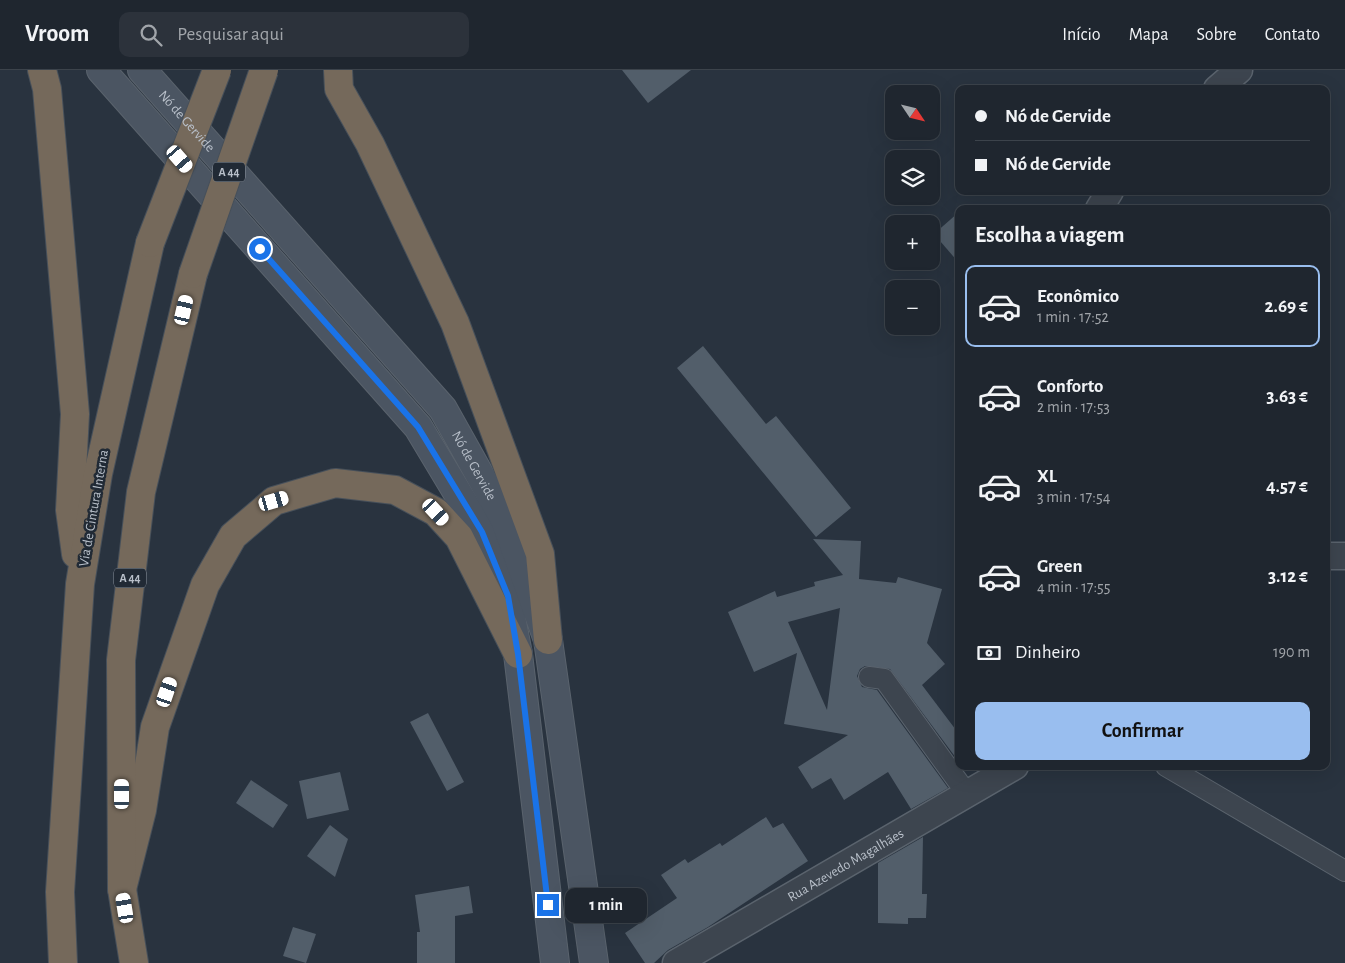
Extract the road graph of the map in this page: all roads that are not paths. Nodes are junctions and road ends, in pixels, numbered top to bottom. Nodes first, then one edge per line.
1 (42, 70) edge
2 (102, 70) edge
3 (142, 70) edge
4 (217, 70) edge
5 (264, 70) edge
6 (338, 70) edge
7 (1239, 70) edge
8 (1221, 85) edge
9 (1330, 556) edge
10 (1345, 556) edge
11 (80, 584) junction
12 (548, 640) junction
13 (518, 654) junction
14 (869, 677) dead end
15 (1008, 770) edge
16 (1173, 770) edge
17 (967, 794) junction
18 (1345, 871) edge
19 (122, 889) junction
20 (63, 963) edge
21 (134, 963) edge
22 (555, 963) edge
23 (594, 963) edge
24 (676, 963) edge

1 - 11 highway
2 - 13 main road, Nó de Gervide
3 - 12 main road, Nó de Gervide
4 - 11 highway, Via de Cintura Interna, bridge
5 - 19 highway, A 44, bridge
6 - 12 highway
7 - 8 street
9 - 10 street
11 - 20 highway, Via de Cintura Interna
12 - 23 main road, Nó de Gervide
13 - 19 highway
13 - 22 main road, Nó de Gervide
14 - 17 street
15 - 17 street, Rua Azevedo Magalhães
16 - 18 street
17 - 24 street, Rua Azevedo Magalhães
19 - 21 highway, A 44

